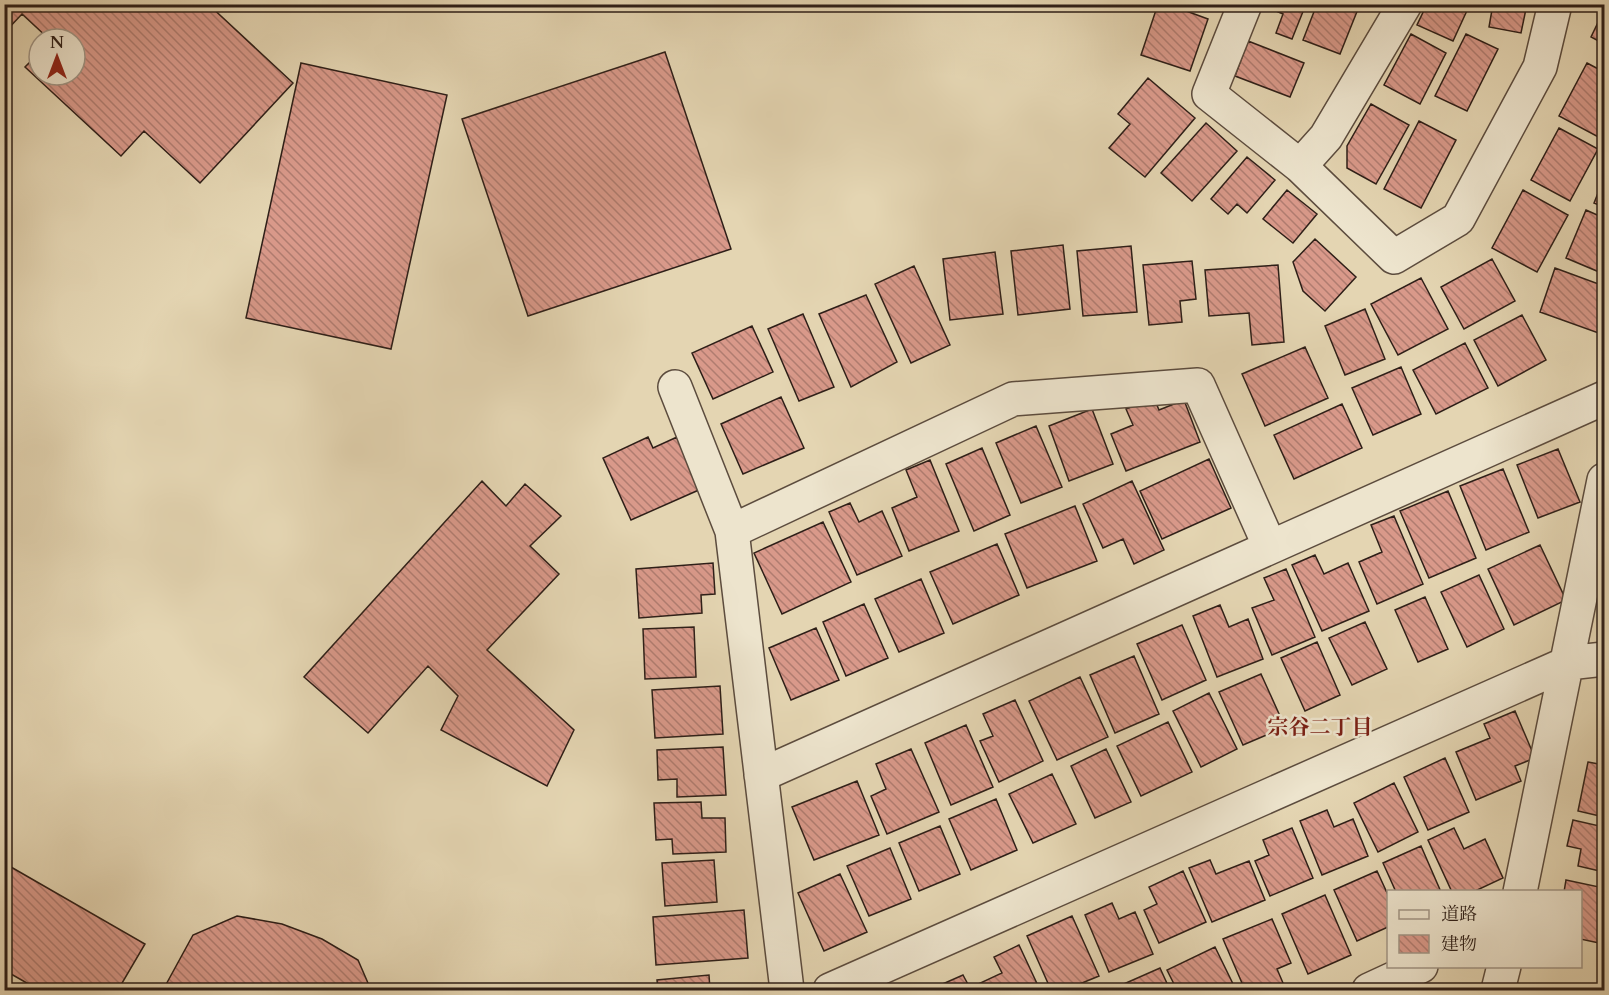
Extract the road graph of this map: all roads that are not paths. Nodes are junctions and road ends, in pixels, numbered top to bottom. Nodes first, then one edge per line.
1 (1245, 4) edge
2 (1405, 4) edge
3 (1555, 4) edge
4 (1300, 166) junction
5 (675, 387) dead end
6 (1605, 398) edge
7 (1605, 480) edge
8 (732, 531) junction
9 (1270, 548) junction
10 (1605, 659) edge
11 (1568, 663) junction
12 (761, 775) junction
13 (1520, 890) edge
14 (1417, 968) edge
15 (1504, 968) edge
16 (787, 990) edge
17 (830, 990) edge
18 (1369, 990) edge
19 (1498, 990) edge

1 - 4 street
2 - 4 street
3 - 4 street
5 - 8 street
6 - 9 street
7 - 11 street
8 - 9 street
8 - 12 street
9 - 12 street
10 - 11 street
11 - 13 street
11 - 17 street
12 - 16 street
14 - 18 street
15 - 19 street

